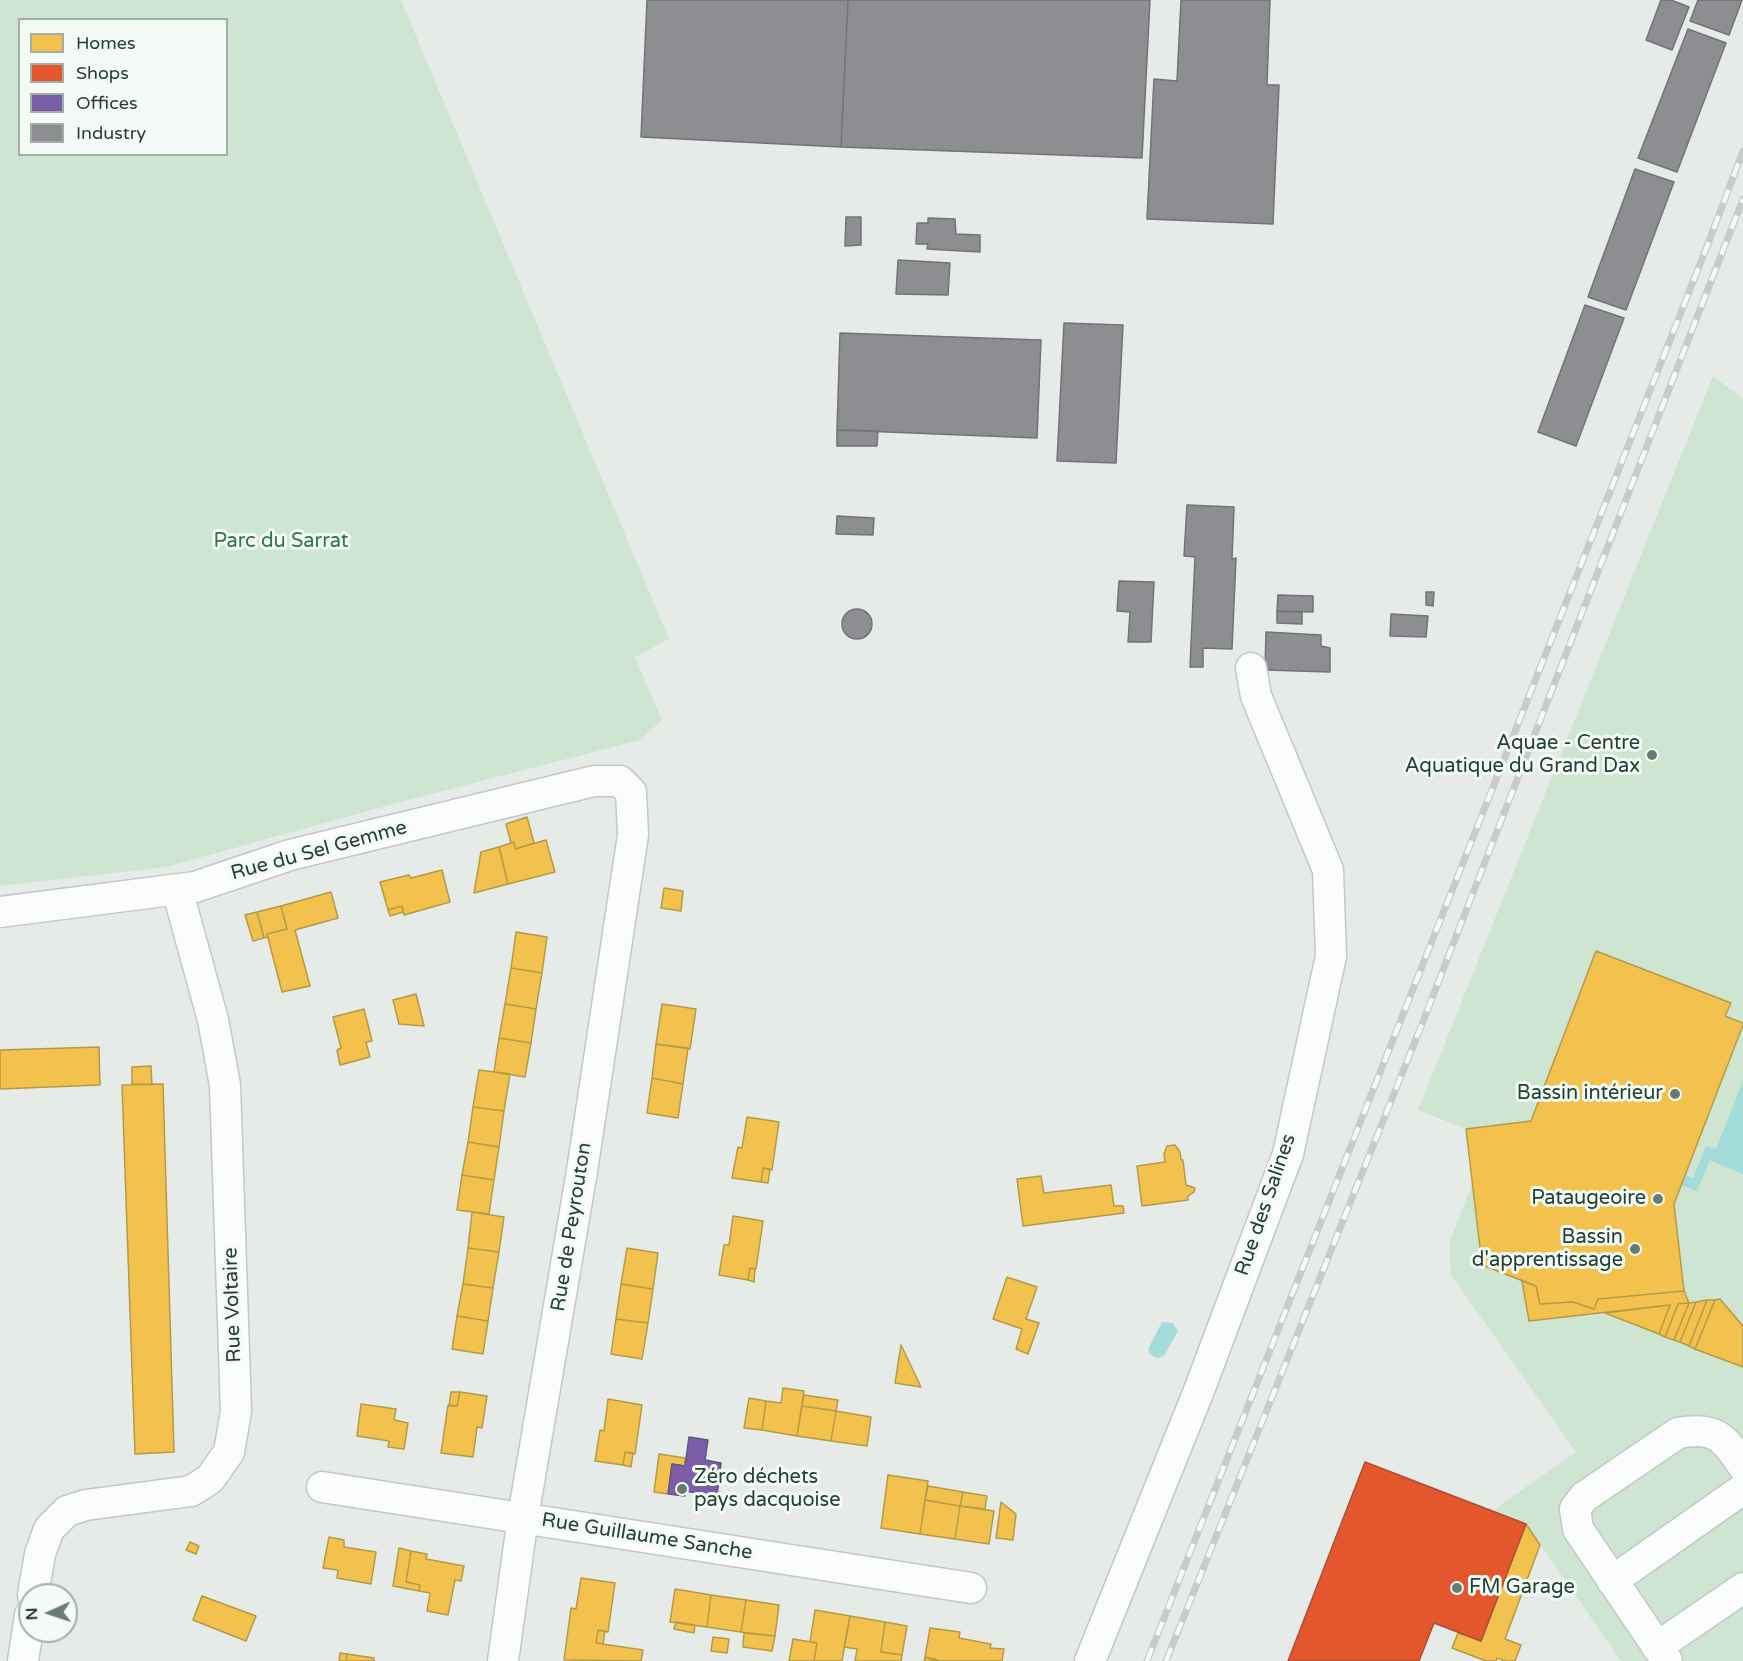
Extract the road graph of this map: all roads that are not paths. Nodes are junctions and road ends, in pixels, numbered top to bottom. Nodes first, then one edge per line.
1 (1251, 669) dead end
2 (631, 792) joint
3 (177, 889) junction
4 (0, 912) edge
5 (1743, 1466) edge
6 (322, 1487) dead end
7 (1743, 1489) edge
8 (524, 1517) junction
9 (1612, 1581) junction
10 (35, 1583) edge
11 (970, 1588) dead end
12 (1743, 1588) edge
13 (25, 1643) edge
14 (1662, 1654) edge
15 (22, 1661) edge
16 (503, 1661) edge
17 (1090, 1661) edge

1 - 17 street, Rue des Salines
2 - 3 street, Rue du Sel Gemme
2 - 8 street, Rue de Peyrouton
3 - 4 street, Rue du Sel Gemme
3 - 10 street, Rue Voltaire
5 - 9 street
6 - 8 street, Rue Guillaume Sanche
7 - 9 street
8 - 11 street, Rue Guillaume Sanche
8 - 16 street, Rue de Peyrouton
9 - 14 street
12 - 14 street
13 - 15 street

